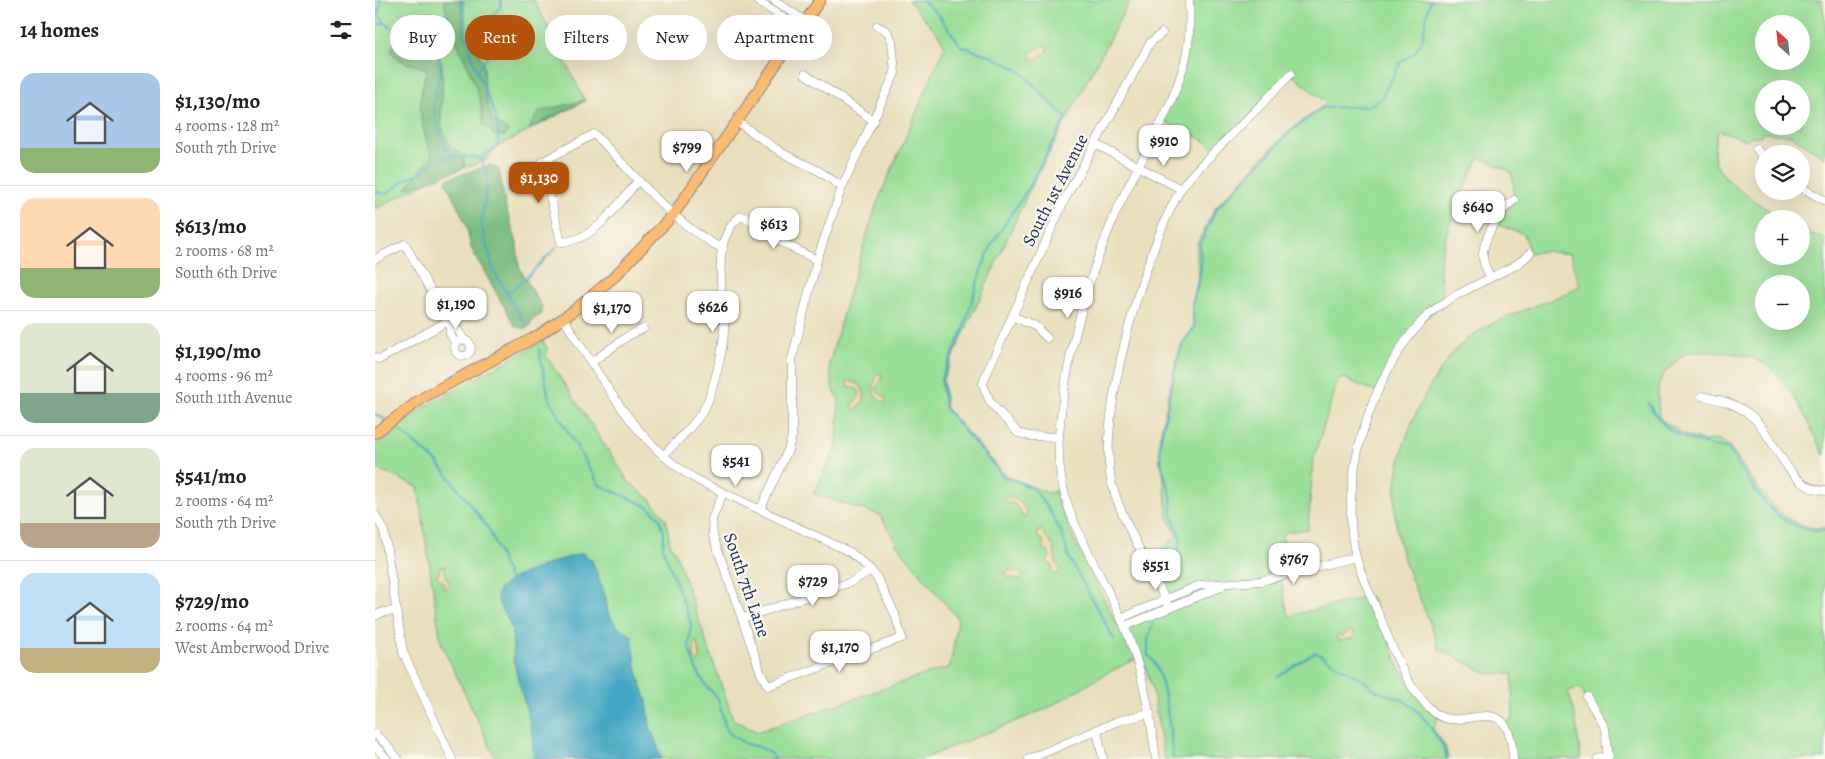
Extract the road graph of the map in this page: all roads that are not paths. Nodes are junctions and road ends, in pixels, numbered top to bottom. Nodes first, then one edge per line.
1 (756, 0) edge
2 (774, 0) edge
3 (820, 0) edge
4 (1189, 0) edge
5 (784, 15) edge
6 (791, 15) edge
7 (808, 15) edge
8 (877, 26) dead end
9 (1162, 33) dead end
10 (777, 60) edge
11 (805, 74) dead end
12 (1291, 74) dead end
13 (874, 120) junction
14 (736, 122) junction
15 (1095, 144) junction
16 (1137, 166) junction
17 (638, 181) junction
18 (843, 187) junction
19 (1181, 189) junction
20 (1810, 192) edge
21 (1514, 200) dead end
22 (1825, 201) edge
23 (673, 215) junction
24 (723, 249) junction
25 (1530, 253) dead end
26 (375, 259) edge
27 (817, 260) junction
28 (1490, 278) junction
29 (1012, 316) junction
30 (563, 318) junction
31 (449, 324) junction
32 (643, 329) dead end
33 (1047, 338) dead end
34 (465, 340) junction
35 (456, 344) junction
36 (466, 355) junction
37 (378, 358) edge
38 (592, 362) junction
39 (474, 370) junction
40 (1703, 396) dead end
41 (378, 431) edge
42 (1059, 437) junction
43 (663, 456) junction
44 (1825, 491) edge
45 (723, 493) junction
46 (760, 510) junction
47 (375, 514) edge
48 (1356, 557) junction
49 (871, 570) junction
50 (1227, 584) junction
51 (1166, 600) junction
52 (1169, 608) junction
53 (397, 611) junction
54 (375, 616) edge
55 (743, 618) junction
56 (1121, 618) junction
57 (1125, 626) junction
58 (1587, 697) dead end
59 (1150, 713) junction
60 (1097, 730) junction
61 (375, 734) edge
62 (375, 746) edge
63 (1609, 757) edge
64 (387, 759) edge
65 (398, 759) edge
66 (452, 759) edge
67 (1029, 759) edge
68 (1103, 759) edge
69 (1156, 759) edge
70 (1513, 759) edge
71 (1597, 759) edge

1 - 5 street
2 - 6 street
3 - 7 main road
4 - 16 street
8 - 13 street
9 - 15 street, South 1st Avenue
10 - 14 main road
11 - 13 street
12 - 19 street
13 - 18 street
14 - 18 street
14 - 23 main road
15 - 16 street
15 - 29 street, South 1st Avenue
16 - 19 street
16 - 42 street
17 - 17 street
17 - 23 street
18 - 27 street
19 - 51 street
20 - 22 street
21 - 28 street
23 - 24 street
23 - 30 main road
24 - 27 street
24 - 43 street
25 - 28 street
26 - 31 street
27 - 46 street
28 - 48 street
29 - 33 street
29 - 42 street, South 1st Avenue
30 - 38 street
30 - 39 main road
31 - 34 street
31 - 35 street
31 - 37 street
32 - 38 street
34 - 35 street
34 - 36 street
35 - 36 street
36 - 39 street
38 - 43 street
39 - 41 main road
40 - 44 street
42 - 56 street
43 - 45 street
45 - 46 street
45 - 55 street, South 7th Lane
46 - 49 street
47 - 53 street
48 - 50 street
48 - 70 street
49 - 55 street
49 - 55 street, South 7th Lane
50 - 51 street
50 - 52 street
51 - 52 street
51 - 56 street
52 - 57 street
53 - 54 street
53 - 66 street
56 - 57 street
57 - 59 street
58 - 63 street
59 - 60 street
59 - 69 street
60 - 67 street
60 - 68 street
61 - 65 street
62 - 64 street
63 - 71 street

